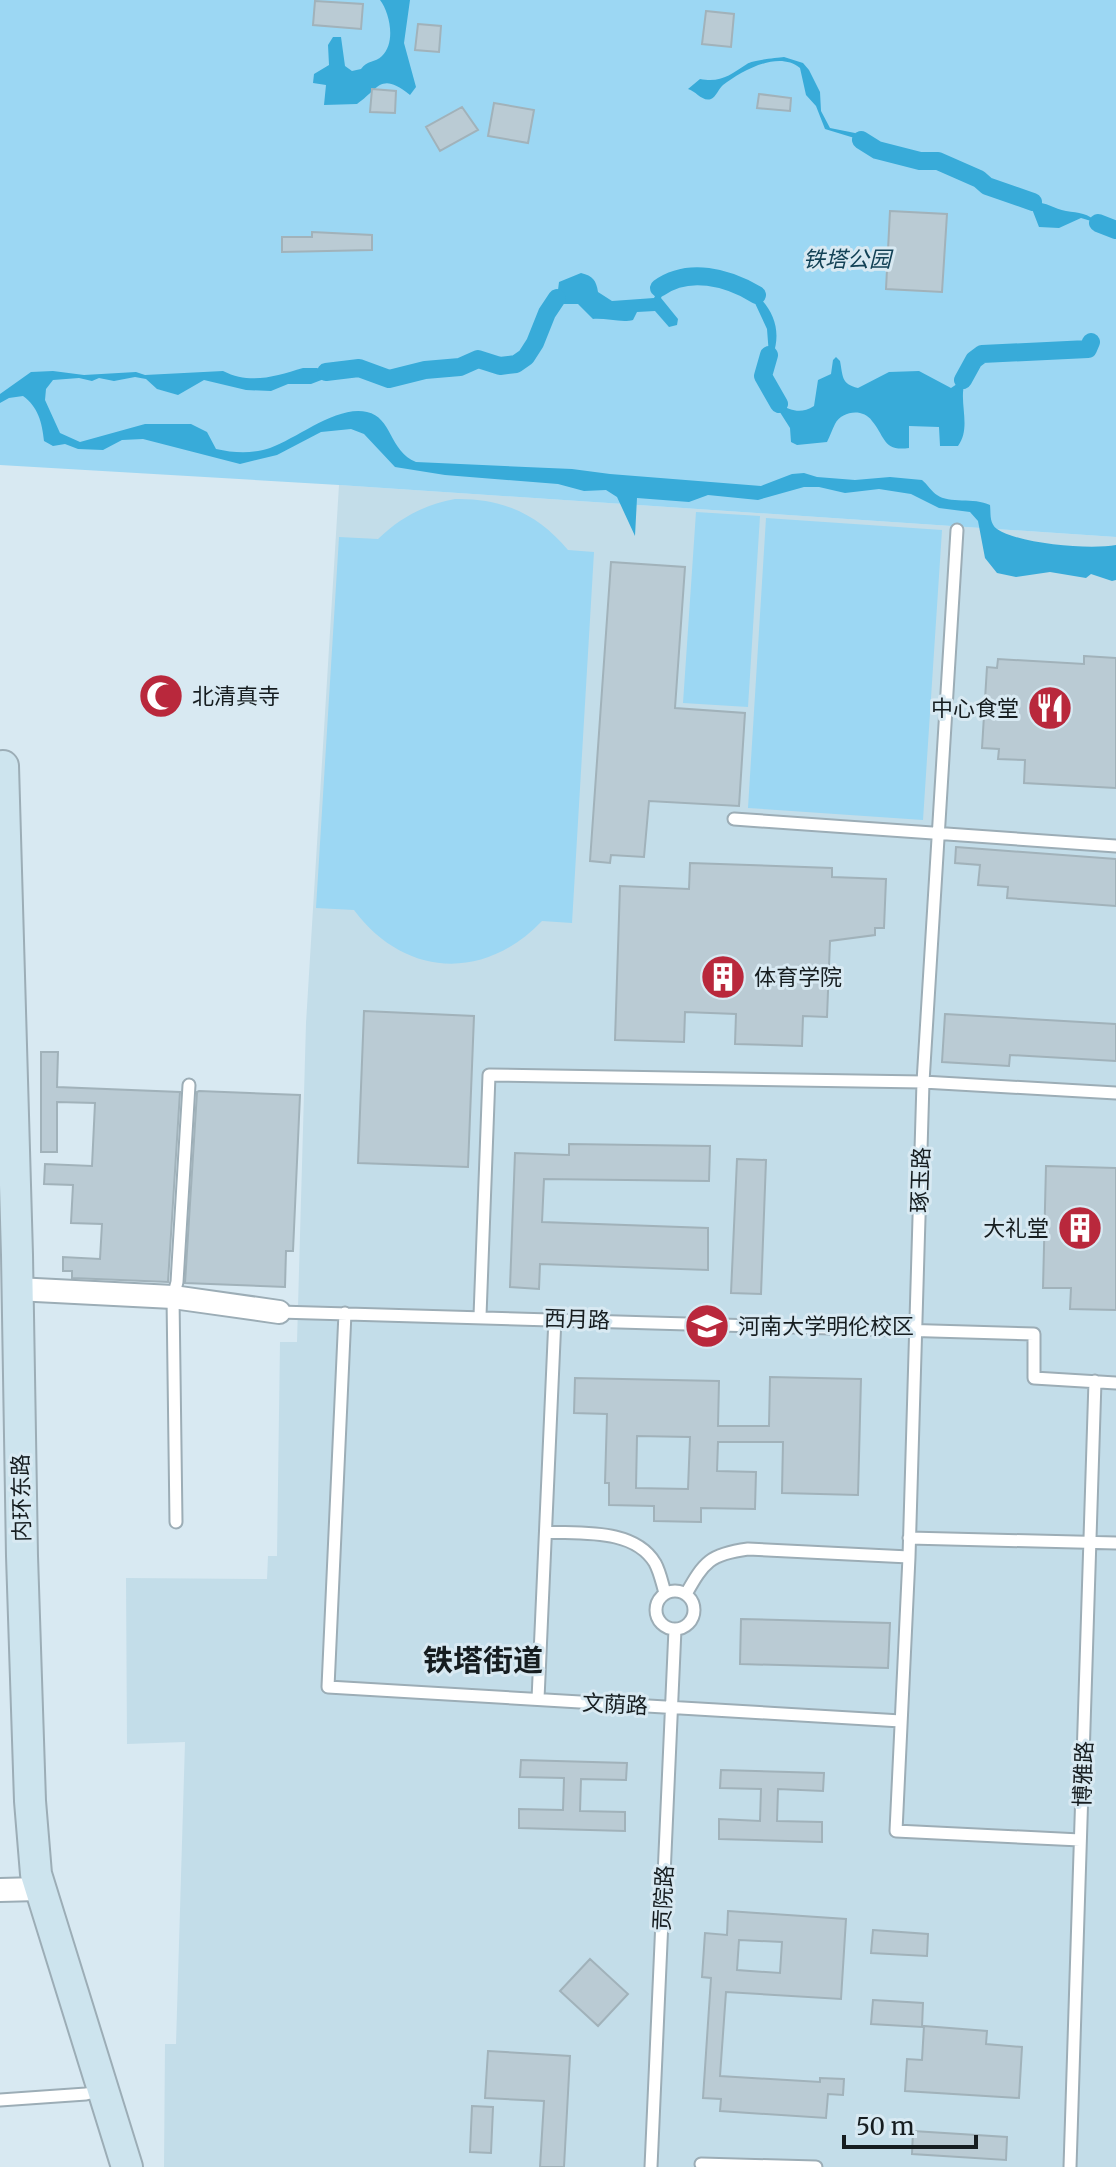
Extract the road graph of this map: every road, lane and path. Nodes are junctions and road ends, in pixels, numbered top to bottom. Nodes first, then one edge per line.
1 (957, 530) dead end
2 (2, 766) edge
3 (734, 819) dead end
4 (938, 833) junction
5 (1116, 846) edge
6 (923, 1082) junction
7 (189, 1085) dead end
8 (1116, 1093) edge
9 (9, 1256) edge
10 (16, 1289) junction
11 (173, 1297) junction
12 (279, 1312) joint
13 (345, 1313) junction
14 (480, 1316) junction
15 (555, 1318) junction
16 (916, 1329) junction
17 (1095, 1381) junction
18 (1116, 1383) edge
19 (176, 1522) dead end
20 (546, 1532) junction
21 (909, 1538) junction
22 (1090, 1543) junction
23 (1116, 1543) edge
24 (909, 1557) junction
25 (665, 1593) junction
26 (686, 1594) junction
27 (675, 1629) junction
28 (9, 1661) edge
29 (538, 1699) junction
30 (672, 1707) junction
31 (901, 1721) junction
32 (1080, 1840) junction
33 (38, 1889) junction
34 (0, 1890) edge
35 (103, 2090) junction
36 (0, 2100) edge
37 (701, 2164) dead end
38 (127, 2167) edge
39 (651, 2167) edge
40 (816, 2167) edge
41 (1070, 2167) edge

1 - 4 lane, 琢玉路
2 - 9 street, 内环东路
3 - 4 lane
4 - 5 lane
4 - 6 lane, 琢玉路
6 - 8 lane
6 - 14 lane
6 - 16 lane, 琢玉路
7 - 11 lane
9 - 10 street, 内环东路
10 - 11 street, 西月路
10 - 28 street, 内环东路
11 - 12 street, 西月路
11 - 19 lane
12 - 13 lane, 西月路
13 - 14 lane, 西月路
13 - 29 lane, 文荫路
14 - 15 lane, 西月路
15 - 16 lane, 西月路
15 - 20 lane
16 - 17 lane, 西月路
16 - 21 lane, 琢玉路
17 - 18 lane
17 - 22 lane, 博雅路
20 - 25 lane
20 - 29 lane
21 - 22 lane
21 - 24 lane, 琢玉路
22 - 23 lane
22 - 32 lane, 博雅路
24 - 26 lane
24 - 31 lane, 琢玉路
25 - 26 lane
25 - 27 lane
26 - 27 lane
27 - 30 lane, 贡院路
28 - 33 street, 内环东路
29 - 30 lane, 文荫路
30 - 31 lane, 文荫路
30 - 39 lane, 贡院路
31 - 32 lane, 琢玉路
32 - 41 lane, 博雅路
33 - 34 street
33 - 35 street, 内环东路
35 - 36 lane
35 - 38 street, 内环东路
37 - 40 lane

